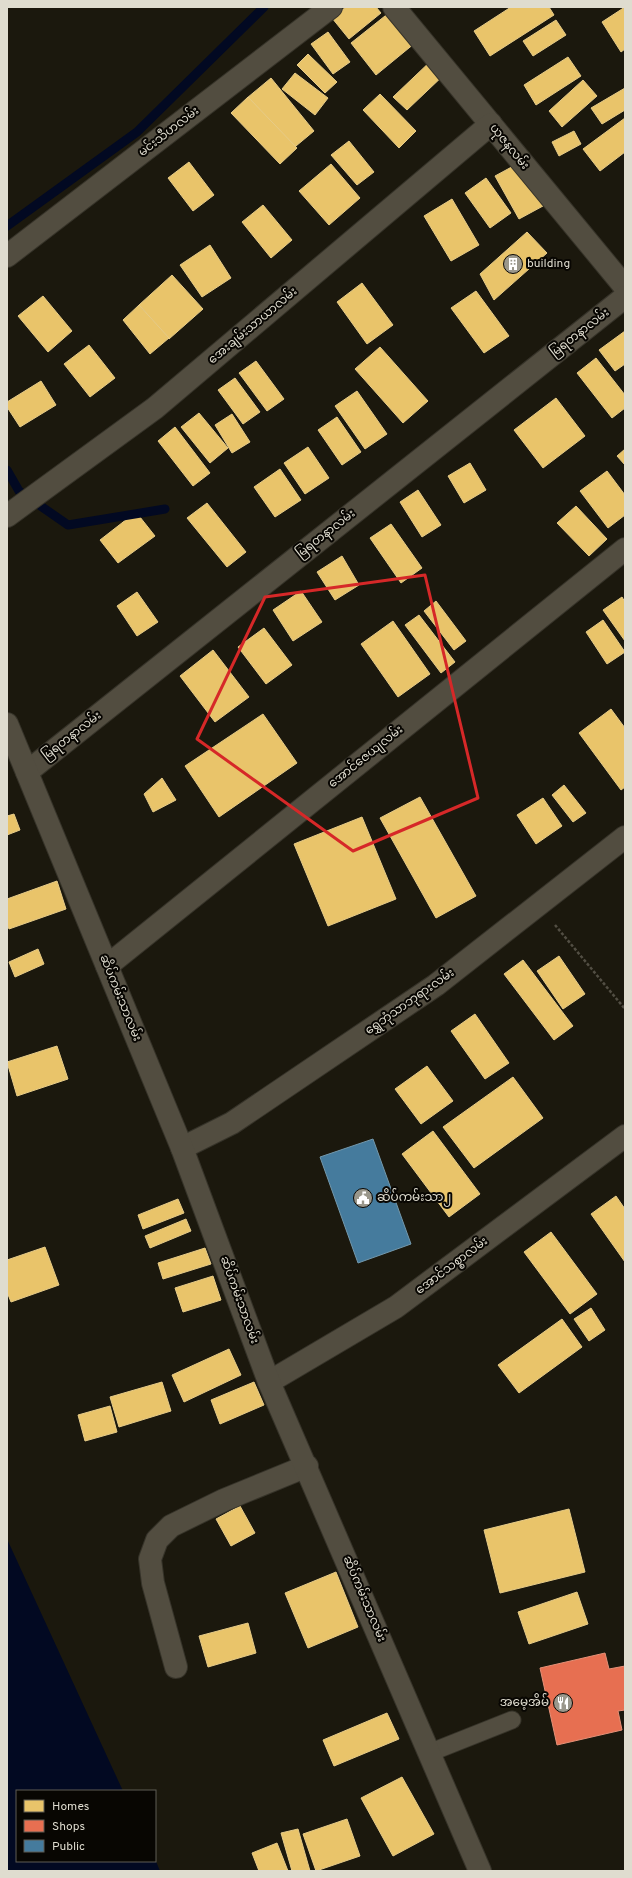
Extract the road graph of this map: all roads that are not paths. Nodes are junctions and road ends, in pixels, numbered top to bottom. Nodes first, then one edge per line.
1 (331, 7) edge
2 (394, 7) edge
3 (490, 124) junction
4 (7, 256) edge
5 (625, 288) edge
6 (625, 297) edge
7 (7, 516) edge
8 (625, 549) edge
9 (7, 724) edge
10 (27, 772) junction
11 (625, 836) edge
12 (107, 966) junction
13 (625, 1136) edge
14 (182, 1148) junction
15 (269, 1382) junction
16 (307, 1466) junction
17 (176, 1667) dead end
18 (512, 1720) dead end
19 (429, 1753) junction
20 (480, 1871) edge

1 - 4 street, မင်းသီဟလမ်း
2 - 3 street, ယုဇနလမ်း
3 - 5 street, ယုဇနလမ်း
3 - 7 street, အေးချမ်းသာယာလမ်း
6 - 10 street, မြရတနာလမ်း
8 - 12 street, အောင်ဇေယျလမ်း
9 - 10 street, ဆိပ်ကမ်းသာလမ်း
10 - 12 street, ဆိပ်ကမ်းသာလမ်း
11 - 14 street, ရွှေဘုံသာဘုရားလမ်း
12 - 14 street, ဆိပ်ကမ်းသာလမ်း
13 - 15 street, အောင်သစ္စာလမ်း
14 - 15 street, ဆိပ်ကမ်းသာလမ်း
15 - 16 street, ဆိပ်ကမ်းသာလမ်း
16 - 17 street
16 - 19 street, ဆိပ်ကမ်းသာလမ်း
18 - 19 lane
19 - 20 street, ဆိပ်ကမ်းသာလမ်း

